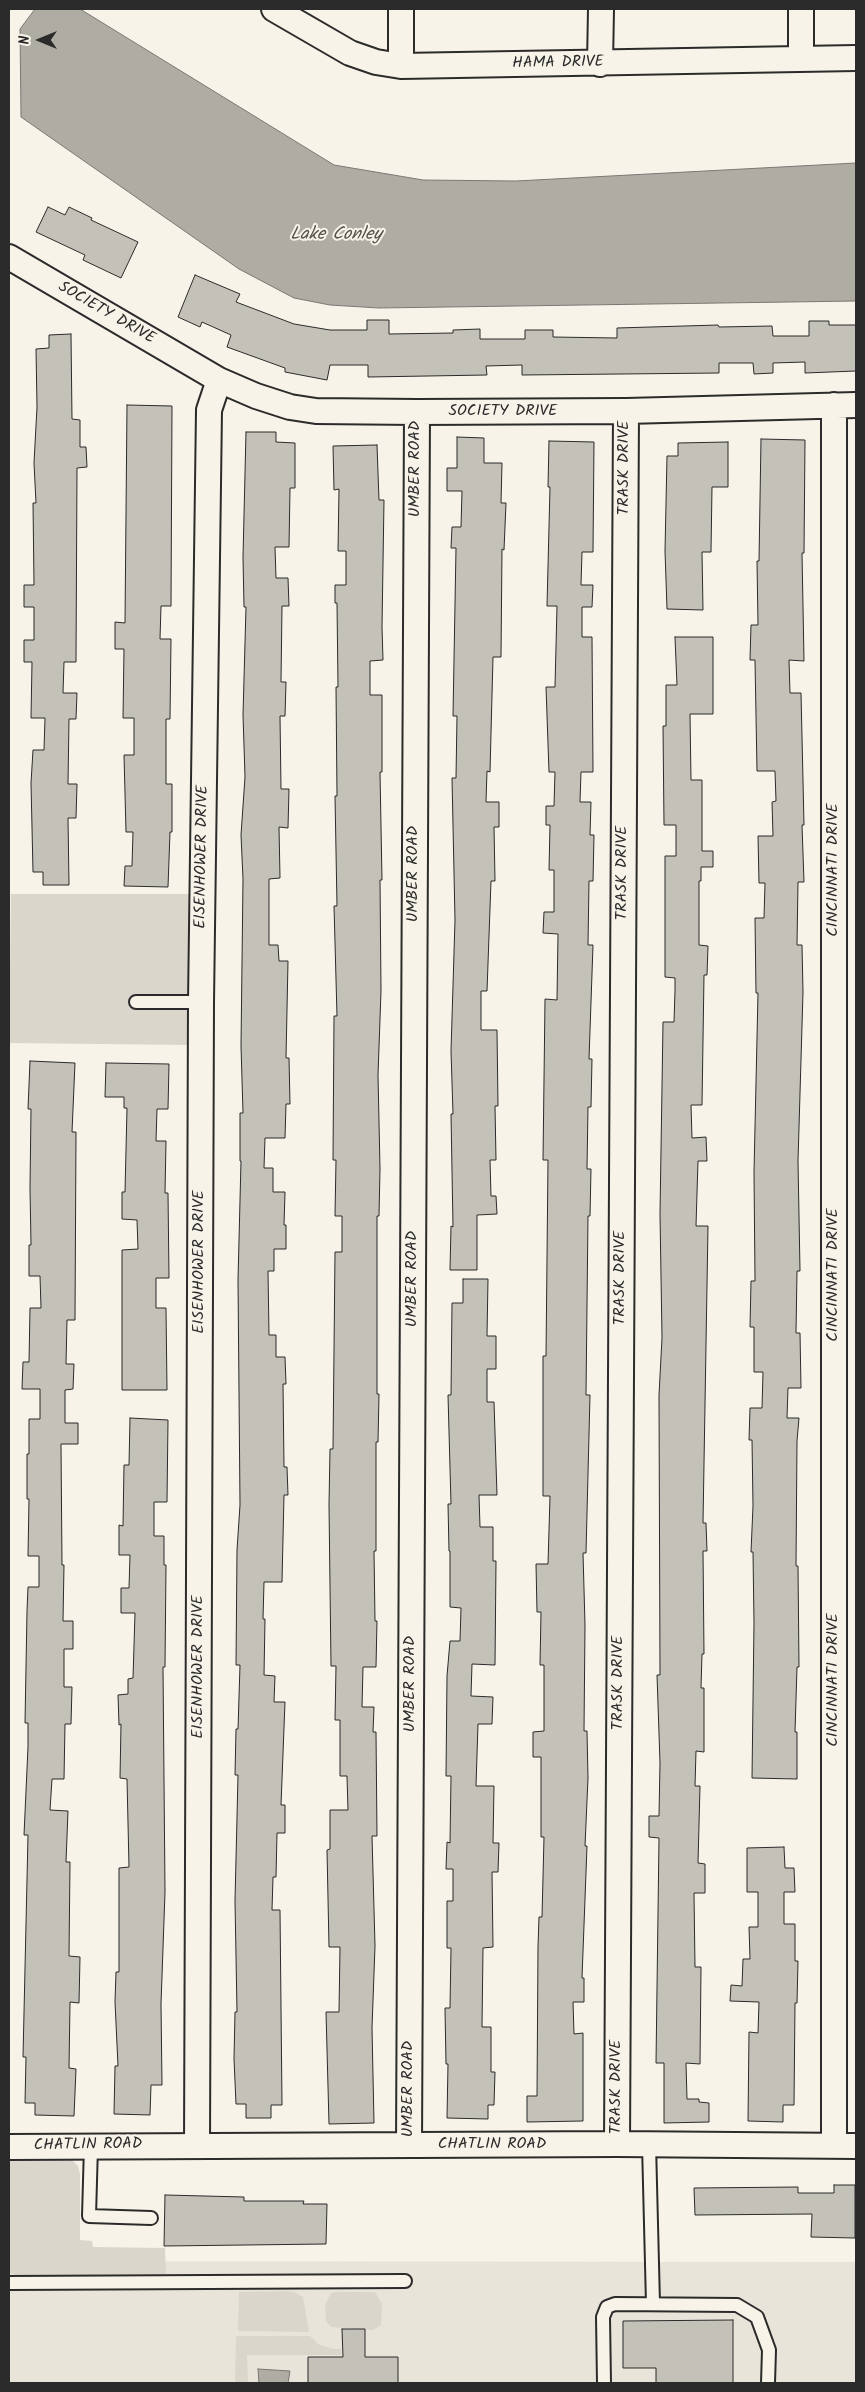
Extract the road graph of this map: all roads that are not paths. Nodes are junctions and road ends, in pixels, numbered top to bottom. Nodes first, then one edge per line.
1 (274, 9) edge
2 (401, 9) edge
3 (601, 9) edge
4 (802, 9) edge
5 (856, 58) edge
6 (801, 60) junction
7 (600, 64) junction
8 (401, 66) junction
9 (9, 257) edge
10 (219, 380) junction
11 (845, 405) edge
12 (626, 411) junction
13 (417, 412) junction
14 (136, 1002) dead end
15 (201, 1002) junction
16 (617, 2144) junction
17 (649, 2144) junction
18 (197, 2145) junction
19 (409, 2145) junction
20 (92, 2146) junction
21 (845, 2146) edge
22 (9, 2147) edge
23 (151, 2218) dead end
24 (405, 2281) dead end
25 (9, 2282) edge
26 (653, 2304) junction
27 (604, 2383) edge
28 (768, 2383) edge

1 - 8 street, HAMA DRIVE
2 - 8 street
3 - 7 street
4 - 6 street
5 - 6 street, HAMA DRIVE
6 - 7 street, HAMA DRIVE
7 - 8 street, HAMA DRIVE
9 - 10 street, SOCIETY DRIVE
10 - 13 street, SOCIETY DRIVE
10 - 15 street, EISENHOWER DRIVE
11 - 12 street, SOCIETY DRIVE
11 - 21 street, CINCINNATI DRIVE
12 - 13 street, SOCIETY DRIVE
12 - 16 street, TRASK DRIVE
13 - 19 street, UMBER ROAD
14 - 15 lane
15 - 18 street, EISENHOWER DRIVE
16 - 17 street, CHATLIN ROAD
16 - 19 street, CHATLIN ROAD
17 - 21 street, CHATLIN ROAD
17 - 26 lane
18 - 19 street, CHATLIN ROAD
18 - 20 street, CHATLIN ROAD
20 - 22 street, CHATLIN ROAD
20 - 23 lane
24 - 25 lane
26 - 27 lane
26 - 28 lane

